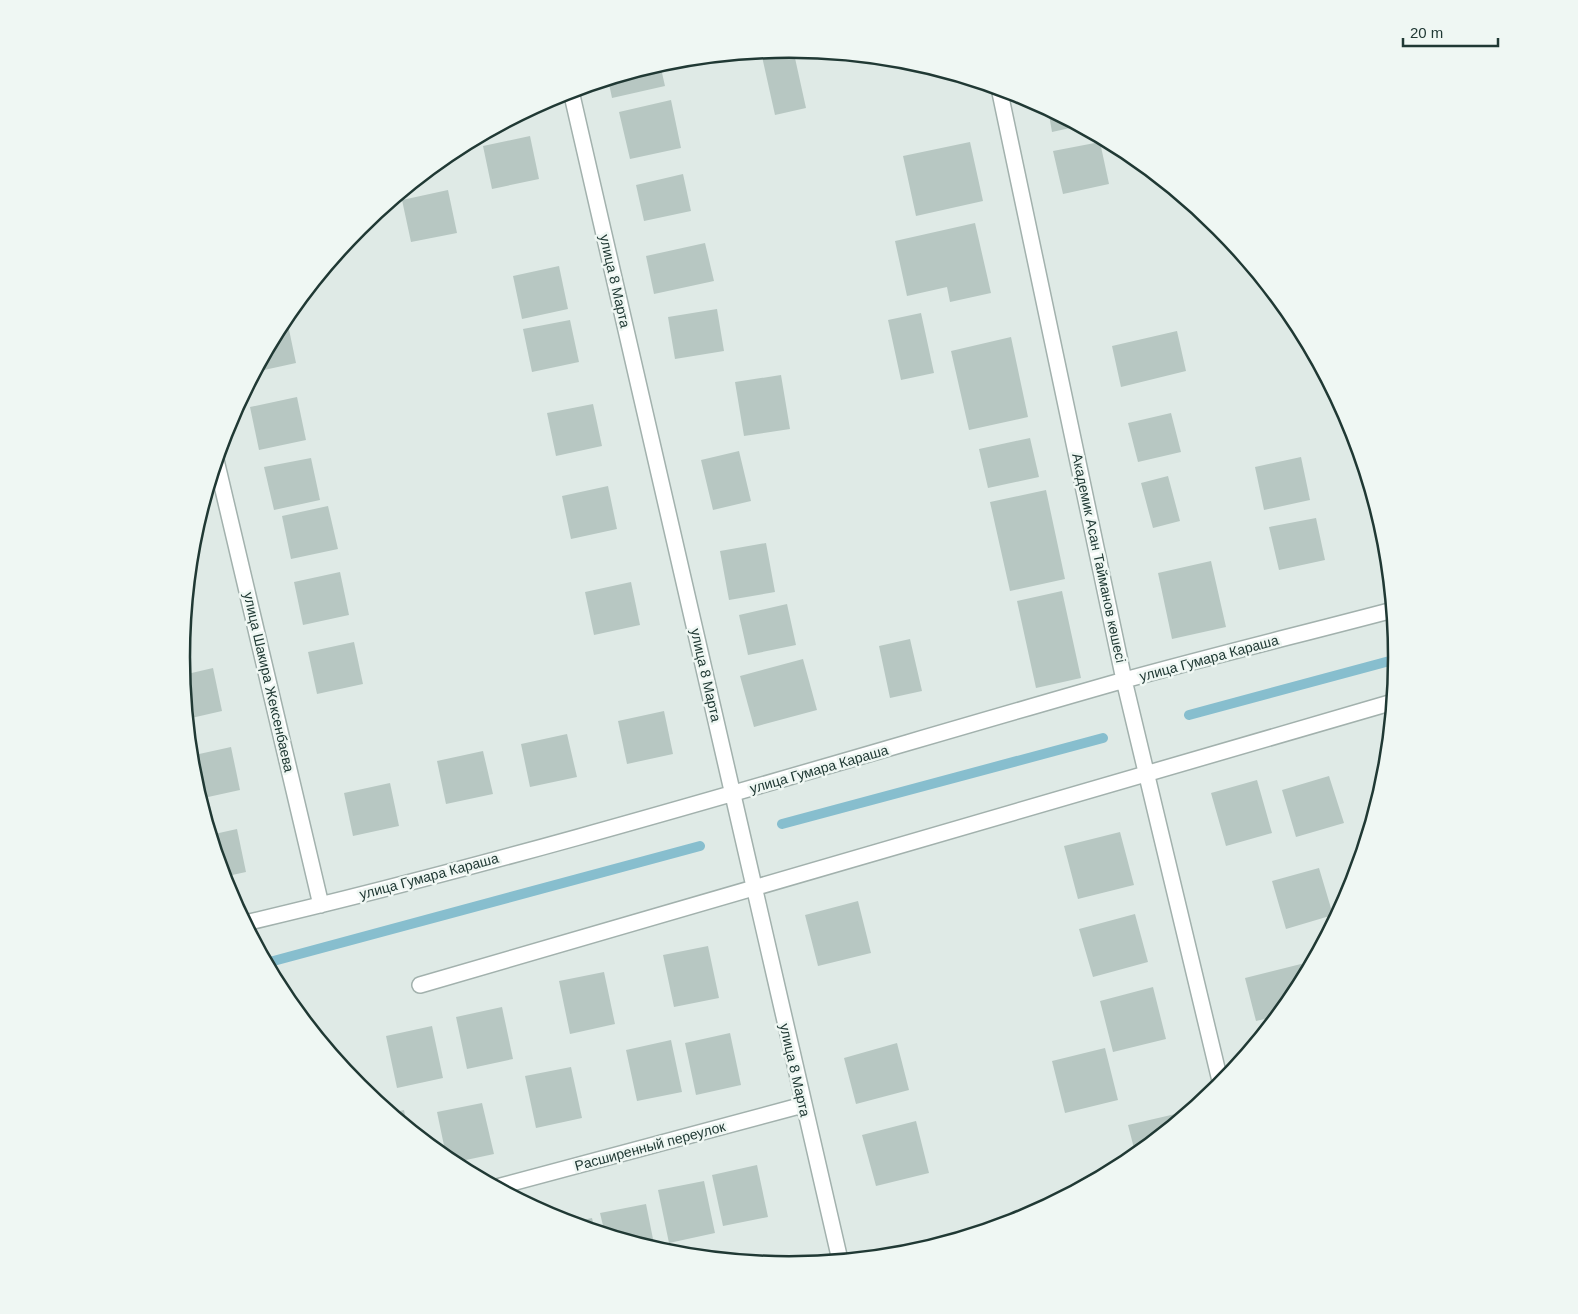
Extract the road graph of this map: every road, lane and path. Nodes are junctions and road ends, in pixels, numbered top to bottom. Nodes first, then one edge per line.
1 (1001, 96) edge
2 (573, 98) edge
3 (219, 472) edge
4 (1386, 612) edge
5 (1124, 680) junction
6 (1386, 704) edge
7 (1146, 774) junction
8 (734, 794) junction
9 (754, 888) junction
10 (321, 905) junction
11 (251, 922) edge
12 (420, 984) dead end
13 (1219, 1075) edge
14 (802, 1105) junction
15 (505, 1185) edge
16 (839, 1254) edge

1 - 5 street, Академик Асан Тайманов көшесі
2 - 8 street, улица 8 Марта
3 - 10 street, улица Шакира Жексенбаева
4 - 5 street, улица Гумара Караша
5 - 7 street, Академик Асан Тайманов көшесі
5 - 8 street, улица Гумара Караша
6 - 7 street
7 - 9 street
7 - 13 street, Академик Асан Тайманов көшесі
8 - 9 street, улица 8 Марта
8 - 10 street, улица Гумара Караша
9 - 12 street
9 - 14 street, улица 8 Марта
10 - 11 street, улица Гумара Караша
14 - 15 street, Расширенный переулок
14 - 16 street, улица 8 Марта

